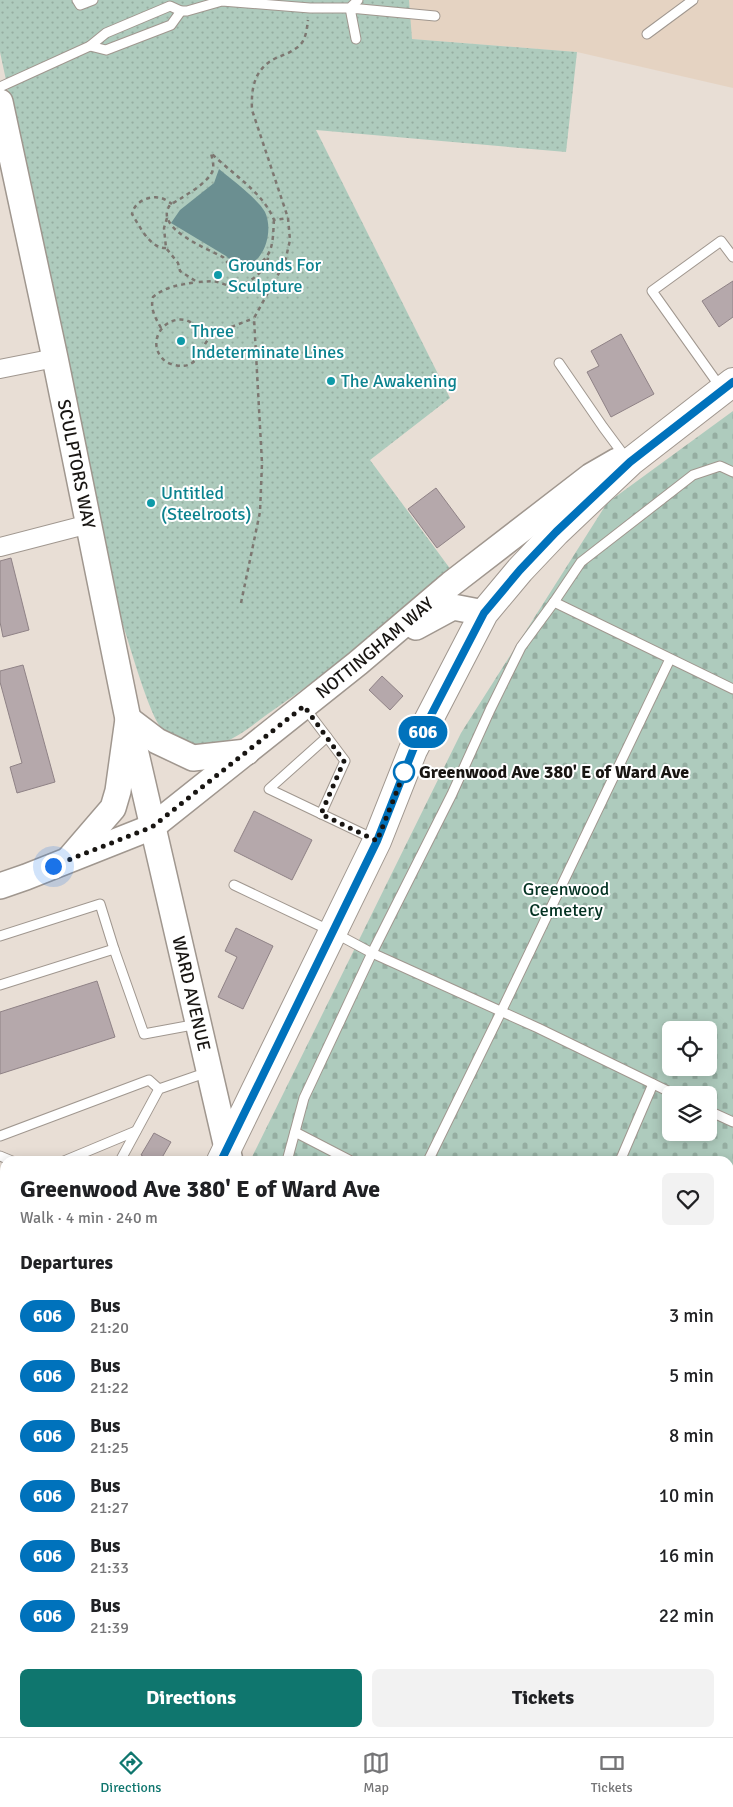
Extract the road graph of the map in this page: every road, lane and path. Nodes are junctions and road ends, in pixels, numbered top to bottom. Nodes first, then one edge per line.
1 (77, 0) edge
2 (93, 0) edge
3 (177, 0) edge
4 (358, 0) edge
5 (693, 0) edge
6 (350, 8) junction
7 (181, 11) junction
8 (436, 16) dead end
9 (308, 20) dead end
10 (647, 34) dead end
11 (356, 40) dead end
12 (90, 46) junction
13 (0, 87) edge
14 (0, 102) edge
15 (172, 204) junction
16 (167, 218) junction
17 (288, 218) junction
18 (274, 220) junction
19 (166, 248) junction
20 (270, 250) junction
21 (733, 257) edge
22 (197, 282) junction
23 (254, 318) junction
24 (161, 328) junction
25 (210, 337) junction
26 (55, 358) junction
27 (559, 362) dead end
28 (0, 370) edge
29 (728, 386) edge
30 (630, 462) junction
31 (733, 472) edge
32 (89, 524) junction
33 (0, 547) edge
34 (554, 602) junction
35 (242, 603) dead end
36 (484, 613) junction
37 (670, 659) junction
38 (358, 663) junction
39 (733, 689) edge
40 (304, 706) junction
41 (128, 719) junction
42 (327, 737) junction
43 (247, 752) junction
44 (321, 814) junction
45 (152, 827) junction
46 (377, 841) junction
47 (67, 861) junction
48 (234, 885) dead end
49 (0, 886) edge
50 (333, 932) junction
51 (0, 936) edge
52 (114, 949) junction
53 (372, 953) junction
54 (0, 985) edge
55 (502, 1012) junction
56 (199, 1024) junction
57 (209, 1072) junction
58 (653, 1084) junction
59 (159, 1088) junction
60 (662, 1088) edge
61 (717, 1115) edge
62 (733, 1122) edge
63 (136, 1131) junction
64 (295, 1132) junction
65 (0, 1136) edge
66 (76, 1156) edge
67 (123, 1156) edge
68 (226, 1156) edge
69 (226, 1156) edge
70 (288, 1156) edge
71 (341, 1156) edge
72 (430, 1156) edge
73 (622, 1156) edge

1 - 2 lane
3 - 7 lane
4 - 6 lane
5 - 10 lane
6 - 7 lane
6 - 8 lane
6 - 11 lane
7 - 12 lane
7 - 12 lane
9 - 17 path
12 - 13 lane
14 - 26 street, SCULPTORS WAY
15 - 16 path
15 - 18 path
15 - 19 path
16 - 19 path
16 - 20 path
17 - 18 path
17 - 23 path
18 - 20 path
19 - 22 path
20 - 22 path
21 - 29 lane
22 - 24 path
23 - 25 path
23 - 35 path
24 - 25 path
24 - 25 path
26 - 28 street
26 - 32 street, SCULPTORS WAY
27 - 30 lane
29 - 30 main road, NOTTINGHAM WAY
30 - 36 main road
30 - 38 street, NOTTINGHAM WAY
31 - 34 lane
32 - 33 street
32 - 41 street, SCULPTORS WAY
34 - 37 lane
34 - 53 lane
36 - 38 street
36 - 46 main road
37 - 39 lane
37 - 55 lane
38 - 40 street, NOTTINGHAM WAY
40 - 42 lane
40 - 43 street, NOTTINGHAM WAY
41 - 43 street
41 - 45 street, SCULPTORS WAY
41 - 47 street
42 - 44 lane
42 - 44 lane
43 - 45 street, NOTTINGHAM WAY
44 - 46 lane
45 - 47 street, NOTTINGHAM WAY
45 - 56 street, WARD AVENUE
46 - 50 main road
47 - 49 street, NOTTINGHAM WAY
48 - 50 lane
50 - 53 lane
50 - 68 main road
51 - 52 lane
52 - 54 lane
52 - 56 lane
53 - 55 lane
53 - 64 lane
55 - 58 lane
55 - 72 lane
56 - 57 street, WARD AVENUE
57 - 59 lane
57 - 69 street, WARD AVENUE
58 - 60 lane
58 - 73 lane
59 - 63 lane
59 - 65 lane
61 - 62 lane
63 - 66 lane
63 - 67 lane
64 - 70 lane
64 - 71 lane

